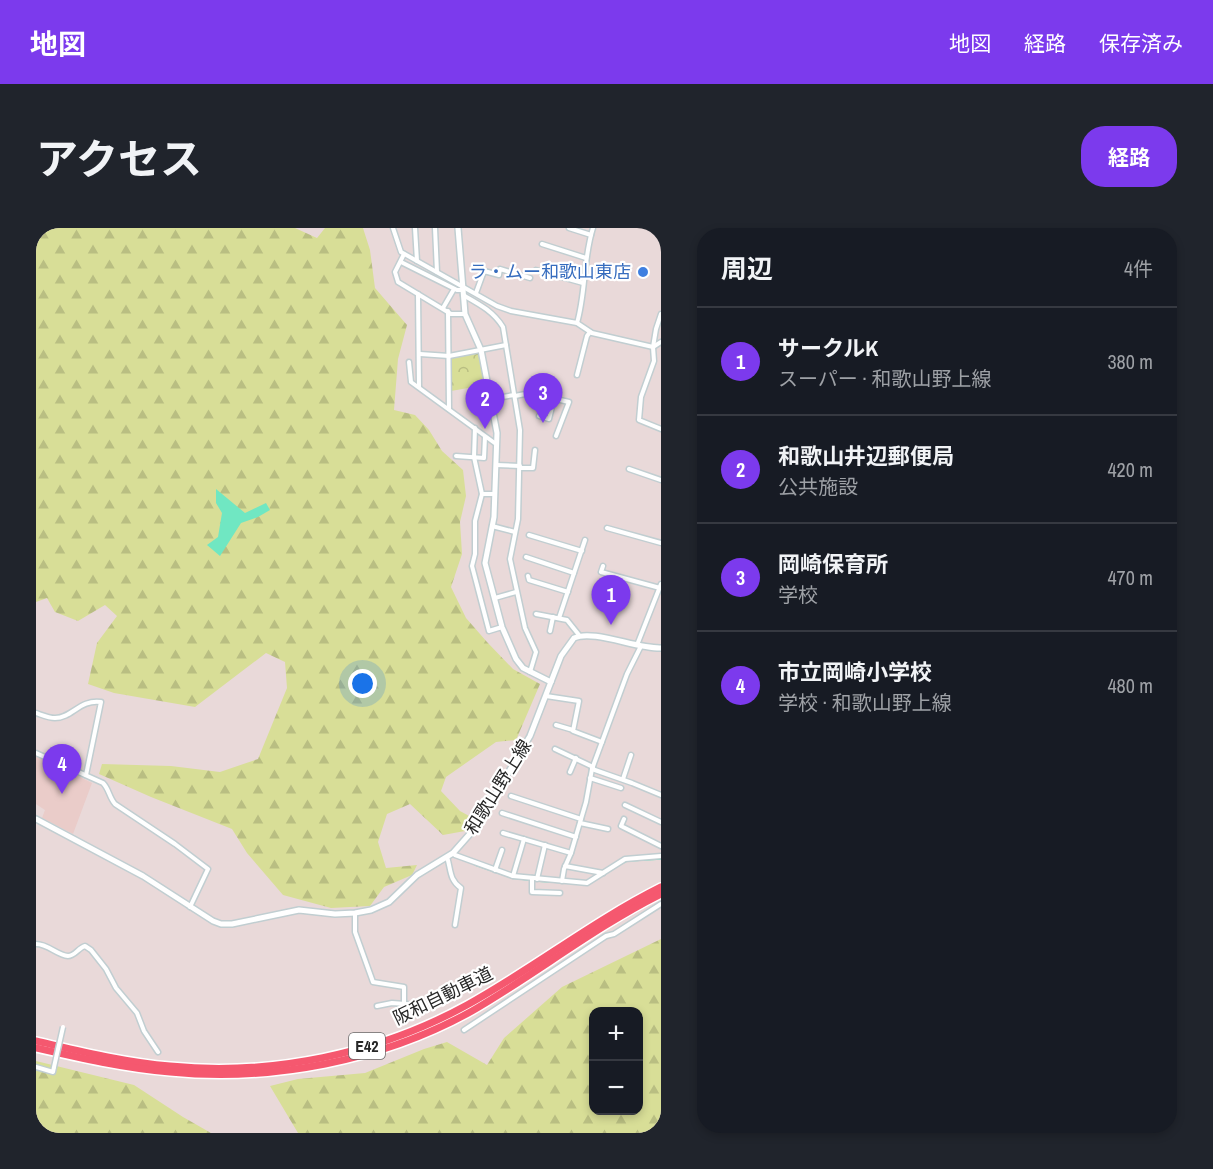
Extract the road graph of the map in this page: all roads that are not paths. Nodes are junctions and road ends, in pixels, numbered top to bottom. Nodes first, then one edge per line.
1 (393, 228) edge
2 (415, 228) edge
3 (435, 228) edge
4 (458, 228) edge
5 (569, 228) edge
6 (593, 228) edge
7 (591, 235) junction
8 (542, 244) dead end
9 (404, 254) junction
10 (586, 258) junction
11 (400, 261) junction
12 (417, 261) junction
13 (536, 270) dead end
14 (437, 272) junction
15 (530, 278) dead end
16 (583, 283) junction
17 (454, 289) junction
18 (462, 290) junction
19 (476, 293) junction
20 (418, 294) junction
21 (445, 310) junction
22 (465, 314) junction
23 (661, 314) edge
24 (577, 323) junction
25 (590, 332) junction
26 (661, 342) edge
27 (506, 345) junction
28 (653, 347) junction
29 (481, 350) junction
30 (420, 354) junction
31 (449, 356) junction
32 (410, 362) dead end
33 (577, 375) dead end
34 (419, 388) junction
35 (514, 396) junction
36 (490, 399) junction
37 (554, 399) junction
38 (449, 410) junction
39 (539, 416) dead end
40 (475, 428) junction
41 (661, 429) edge
42 (485, 436) junction
43 (556, 436) dead end
44 (496, 444) junction
45 (535, 450) dead end
46 (456, 456) dead end
47 (474, 457) junction
48 (496, 465) junction
49 (520, 466) junction
50 (630, 469) dead end
51 (661, 480) edge
52 (482, 494) junction
53 (495, 494) junction
54 (492, 526) junction
55 (607, 528) dead end
56 (515, 532) junction
57 (529, 535) dead end
58 (585, 540) dead end
59 (661, 543) edge
60 (582, 551) junction
61 (474, 554) junction
62 (486, 556) junction
63 (526, 557) dead end
64 (603, 566) dead end
65 (574, 573) junction
66 (528, 576) dead end
67 (660, 586) edge
68 (516, 592) junction
69 (568, 592) junction
70 (495, 598) junction
71 (536, 614) dead end
72 (553, 617) junction
73 (559, 618) junction
74 (502, 627) junction
75 (550, 631) dead end
76 (579, 635) junction
77 (639, 646) junction
78 (661, 648) edge
79 (530, 672) junction
80 (551, 682) junction
81 (546, 696) junction
82 (36, 713) edge
83 (556, 725) dead end
84 (573, 730) junction
85 (603, 742) junction
86 (555, 749) dead end
87 (36, 753) edge
88 (631, 756) dead end
89 (576, 758) junction
90 (592, 768) junction
91 (570, 772) dead end
92 (86, 775) junction
93 (590, 777) junction
94 (622, 779) junction
95 (621, 788) dead end
96 (661, 795) edge
97 (511, 796) dead end
98 (625, 805) dead end
99 (502, 813) dead end
100 (36, 819) edge
101 (624, 819) dead end
102 (581, 821) junction
103 (661, 822) edge
104 (608, 829) dead end
105 (503, 833) dead end
106 (576, 837) junction
107 (524, 839) junction
108 (545, 845) junction
109 (661, 846) edge
110 (502, 850) dead end
111 (453, 853) junction
112 (571, 853) junction
113 (661, 856) edge
114 (447, 857) junction
115 (565, 866) junction
116 (495, 870) junction
117 (603, 873) junction
118 (513, 876) junction
119 (534, 878) junction
120 (562, 880) junction
121 (661, 887) edge
122 (560, 893) dead end
123 (661, 894) edge
124 (661, 904) edge
125 (190, 907) junction
126 (355, 914) junction
127 (455, 925) dead end
128 (36, 944) edge
129 (404, 1004) junction
130 (419, 1005) dead end
131 (377, 1006) dead end
132 (63, 1027) dead end
133 (464, 1030) dead end
134 (36, 1041) edge
135 (36, 1048) edge
136 (158, 1052) dead end
137 (36, 1067) edge

1 - 9 street
2 - 12 street
3 - 14 street
4 - 18 main road
5 - 7 street
6 - 7 street
7 - 10 street
8 - 10 street
9 - 11 street
9 - 12 street
10 - 16 street
11 - 17 street
11 - 20 street
12 - 14 street
13 - 16 street
14 - 18 street
15 - 19 street
16 - 24 street
17 - 18 street
17 - 21 street
18 - 19 street
18 - 22 main road
18 - 27 street
19 - 24 street
20 - 21 street
20 - 30 street
21 - 22 street
21 - 31 street
22 - 29 main road
23 - 28 street
24 - 25 street
25 - 28 street
25 - 33 street
26 - 28 street
27 - 29 street
27 - 35 street
28 - 41 street
29 - 31 street
29 - 36 main road
30 - 31 street
30 - 34 street
31 - 38 street
32 - 34 street
34 - 38 street
35 - 36 street
35 - 37 street
35 - 49 street
36 - 44 main road
37 - 39 street
37 - 43 street
38 - 40 street
40 - 42 street
40 - 47 street
42 - 44 street
42 - 47 street
44 - 48 main road
45 - 49 street
46 - 47 street
47 - 52 street
48 - 49 street
48 - 53 main road
49 - 56 street
50 - 51 street
52 - 53 street
52 - 61 street
53 - 54 main road
54 - 56 street
54 - 62 main road
55 - 59 street
56 - 68 street
57 - 60 street
58 - 60 street
60 - 65 street
61 - 62 street
61 - 74 street
62 - 70 main road
63 - 65 street
64 - 67 street
65 - 69 street
66 - 69 street
67 - 77 street
68 - 70 street
68 - 79 street
69 - 73 street
70 - 74 main road
71 - 72 street
72 - 73 street
72 - 75 street
73 - 76 street
74 - 79 main road
76 - 77 main road
76 - 80 main road, 和歌山野上線
77 - 78 main road
77 - 85 street
79 - 80 main road
80 - 81 main road, 和歌山野上線
81 - 84 street
81 - 111 main road, 和歌山野上線
82 - 92 street
83 - 84 street
84 - 85 street
85 - 90 street
86 - 89 street
87 - 92 street
88 - 94 street
89 - 90 street
89 - 91 street
90 - 93 street
90 - 94 street
92 - 125 street
93 - 95 street
93 - 102 street
94 - 96 street
97 - 102 street
98 - 103 street
99 - 106 street
100 - 125 main road, 和歌山野上線
101 - 109 street
102 - 104 street
102 - 106 street
105 - 107 street
106 - 112 street
107 - 108 street
107 - 118 street
108 - 112 street
108 - 119 street
110 - 116 street
111 - 114 main road, 和歌山野上線
111 - 116 street
112 - 115 street
113 - 117 street
114 - 126 main road, 和歌山野上線
114 - 127 street
115 - 117 street
115 - 120 street
116 - 118 street
117 - 120 street
118 - 119 street
119 - 120 street
119 - 122 street
121 - 134 highway, 阪和自動車道 / E42
123 - 135 highway, 阪和自動車道 / E42
124 - 133 street
125 - 126 main road, 和歌山野上線
126 - 129 street
128 - 136 street
129 - 130 street
129 - 131 street
132 - 137 street, bridge

